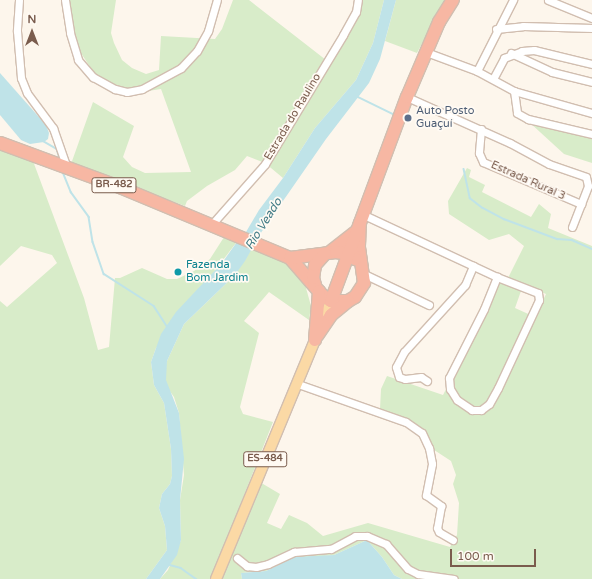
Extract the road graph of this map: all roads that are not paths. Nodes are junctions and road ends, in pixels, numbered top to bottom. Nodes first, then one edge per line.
1 (19, 0) edge
2 (65, 0) edge
3 (217, 0) edge
4 (358, 0) edge
5 (453, 0) edge
6 (513, 0) edge
7 (548, 0) edge
8 (592, 18) edge
9 (592, 28) edge
10 (496, 29) junction
11 (426, 52) junction
12 (511, 53) junction
13 (592, 64) edge
14 (476, 71) junction
15 (493, 79) junction
16 (592, 82) edge
17 (514, 91) junction
18 (407, 97) junction
19 (592, 106) edge
20 (577, 110) junction
21 (592, 113) edge
22 (481, 129) junction
23 (592, 134) edge
24 (0, 143) edge
25 (67, 168) junction
26 (581, 204) junction
27 (360, 223) junction
28 (212, 224) junction
29 (572, 227) dead end
30 (327, 253) junction
31 (349, 254) junction
32 (290, 258) junction
33 (473, 266) junction
34 (364, 273) junction
35 (497, 277) junction
36 (318, 289) junction
37 (330, 301) junction
38 (348, 301) junction
39 (429, 305) dead end
40 (316, 338) junction
41 (427, 381) dead end
42 (298, 384) junction
43 (453, 540) dead end
44 (237, 558) dead end
45 (216, 579) edge
46 (454, 579) edge

1 - 25 street
2 - 3 street
4 - 28 street, Estrada do Raulino
5 - 11 highway
6 - 10 street
7 - 8 street
9 - 10 street
10 - 14 street
11 - 14 street
11 - 18 highway
12 - 13 street
12 - 15 street
12 - 16 street
14 - 15 street
15 - 17 street
17 - 20 street
17 - 23 street
18 - 22 street
18 - 27 highway
19 - 20 street
20 - 21 street
22 - 26 street, Estrada Rural 3
22 - 26 street
24 - 25 highway, BR-482
25 - 28 highway, BR-482
26 - 29 street
27 - 30 highway
27 - 31 highway, ES-484
27 - 33 street
27 - 34 highway
28 - 32 highway, BR-482
30 - 31 highway
30 - 32 highway
30 - 36 highway
31 - 34 highway
31 - 37 highway, ES-484
32 - 36 highway, BR-482
33 - 35 street
33 - 41 street
34 - 38 highway
34 - 39 street
35 - 35 street
36 - 37 highway, BR-482
36 - 40 highway
37 - 38 highway
37 - 40 main road, ES-484
38 - 40 highway
40 - 42 main road, ES-484
42 - 43 street
42 - 45 main road, ES-484
44 - 46 street

